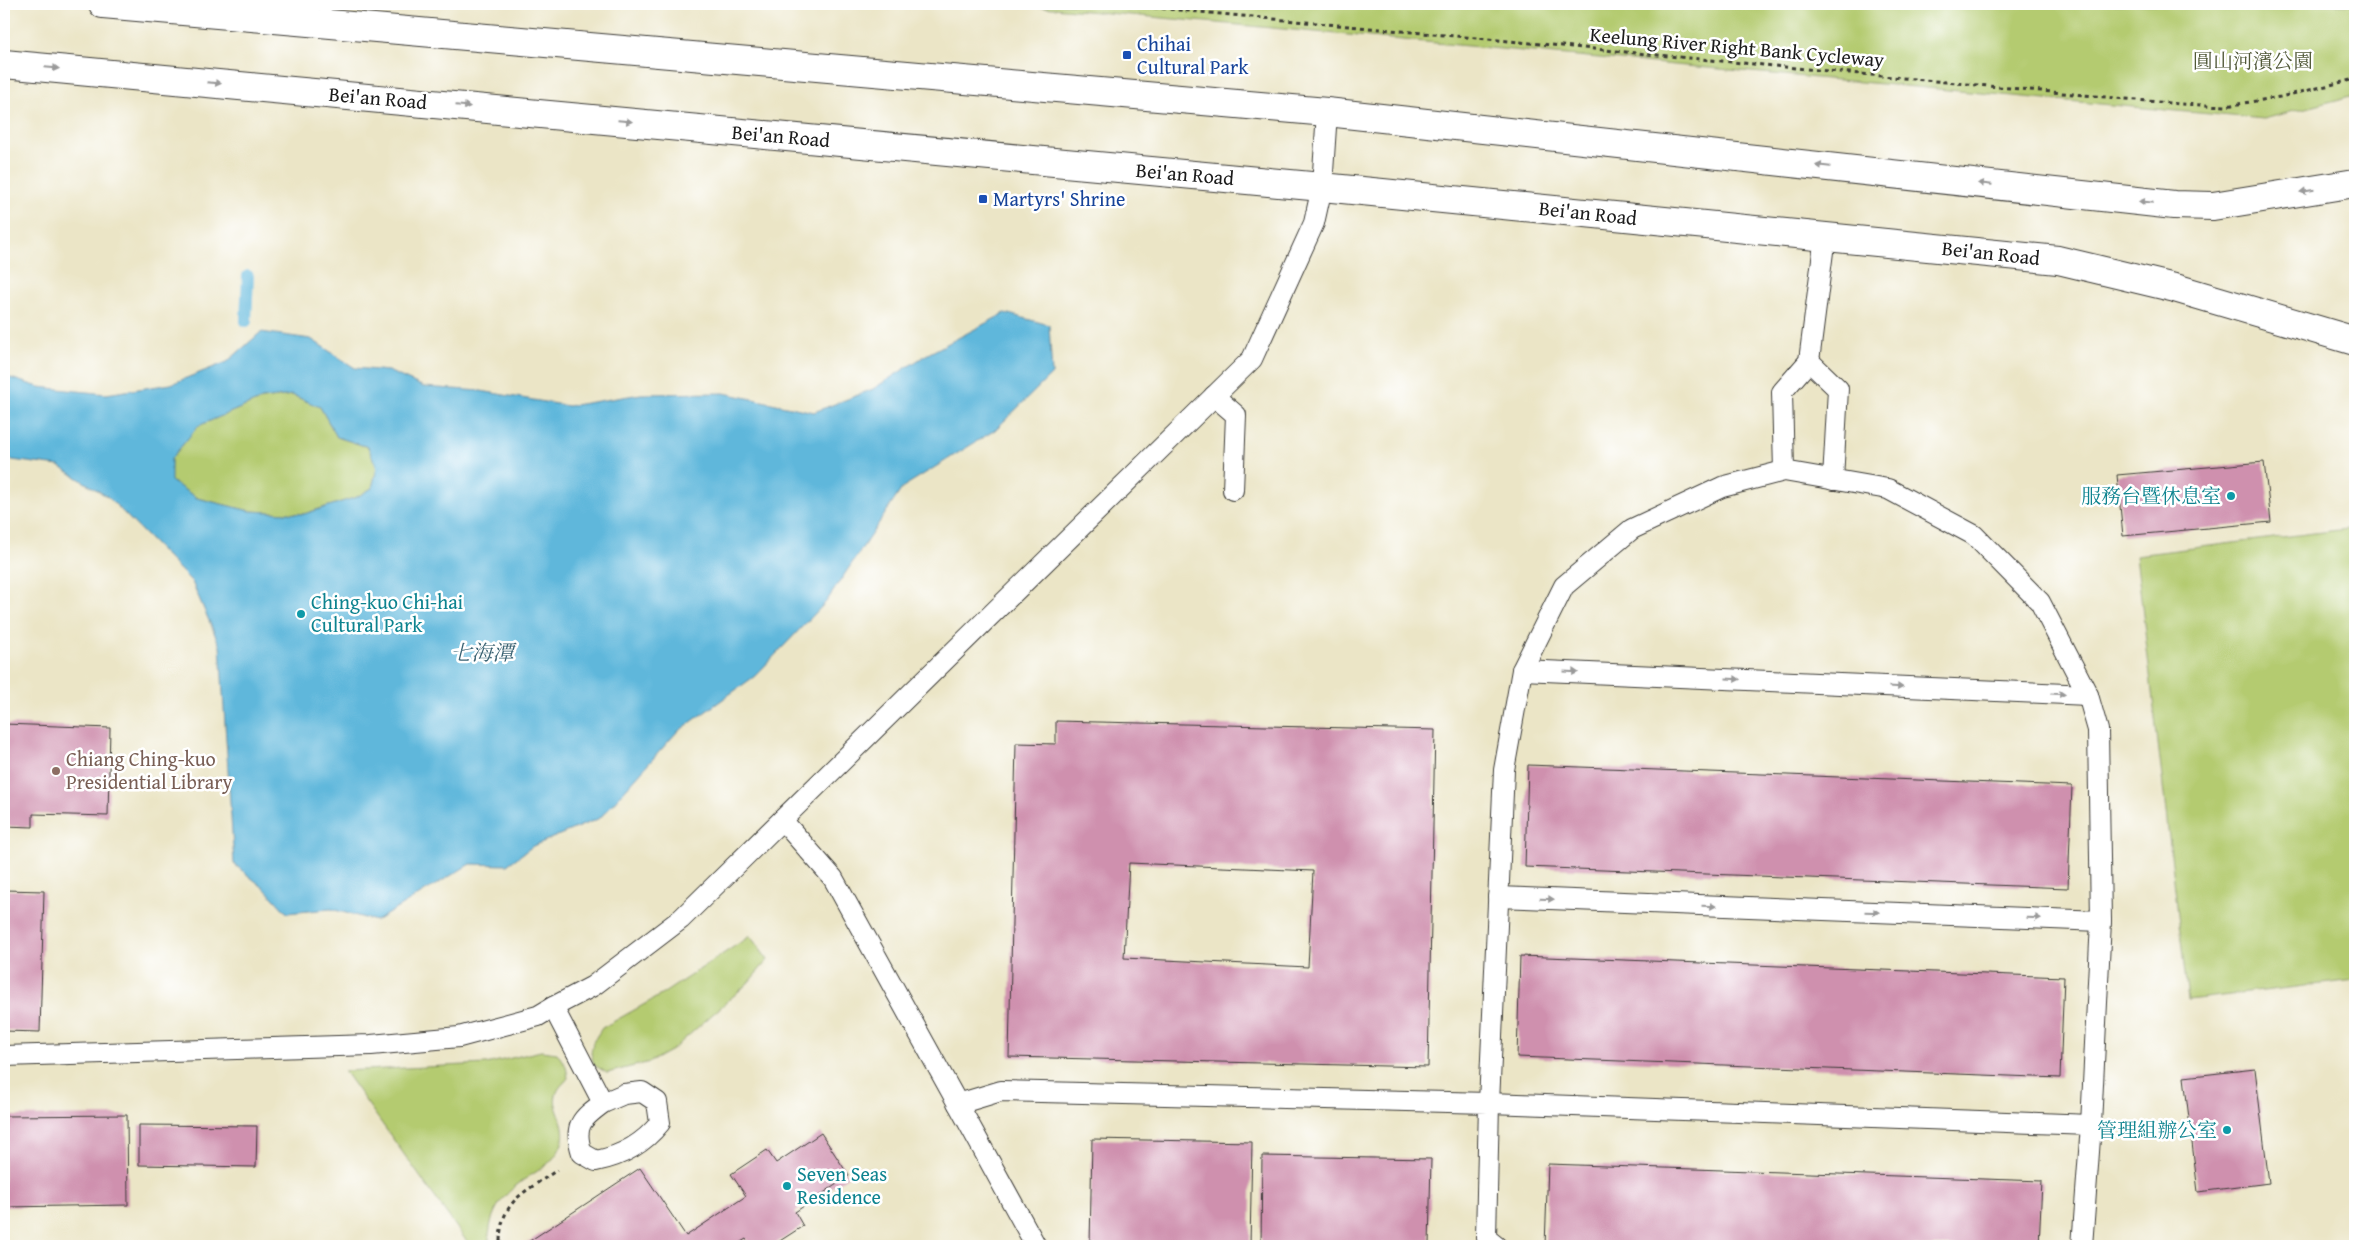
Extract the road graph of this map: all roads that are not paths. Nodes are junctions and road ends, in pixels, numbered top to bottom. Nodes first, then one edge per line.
1 (104, 4) edge
2 (4, 64) edge
3 (1328, 112) junction
4 (2355, 183) edge
5 (1322, 186) junction
6 (1825, 236) junction
7 (2355, 341) edge
8 (1809, 361) junction
9 (1214, 396) junction
10 (1784, 471) junction
11 (1833, 480) junction
12 (1233, 490) dead end
13 (1522, 670) junction
14 (2088, 696) junction
15 (782, 820) junction
16 (1498, 897) junction
17 (2101, 921) junction
18 (553, 1007) junction
19 (4, 1056) edge
20 (603, 1103) junction
21 (1489, 1103) junction
22 (958, 1104) junction
23 (2091, 1125) junction
24 (1036, 1246) edge
25 (1496, 1246) edge
26 (2082, 1246) edge

1 - 3 main road
2 -> 5 main road, Bei'an Road
4 -> 3 main road
3 - 5 lane
5 - 6 main road, Bei'an Road
5 - 9 lane
6 - 7 main road, Bei'an Road
6 - 8 lane
8 - 10 lane
8 - 11 lane
9 - 12 lane
9 - 15 lane
10 - 11 lane
10 - 13 lane
11 - 14 lane
13 -> 14 lane
13 - 16 lane
14 - 17 lane
15 - 18 lane
15 - 22 lane
16 -> 17 lane
16 - 21 lane
17 - 23 lane
18 - 19 lane
18 - 20 lane
20 - 20 lane
21 - 22 lane
21 - 23 lane
21 - 25 lane
22 - 24 lane
23 - 26 lane

